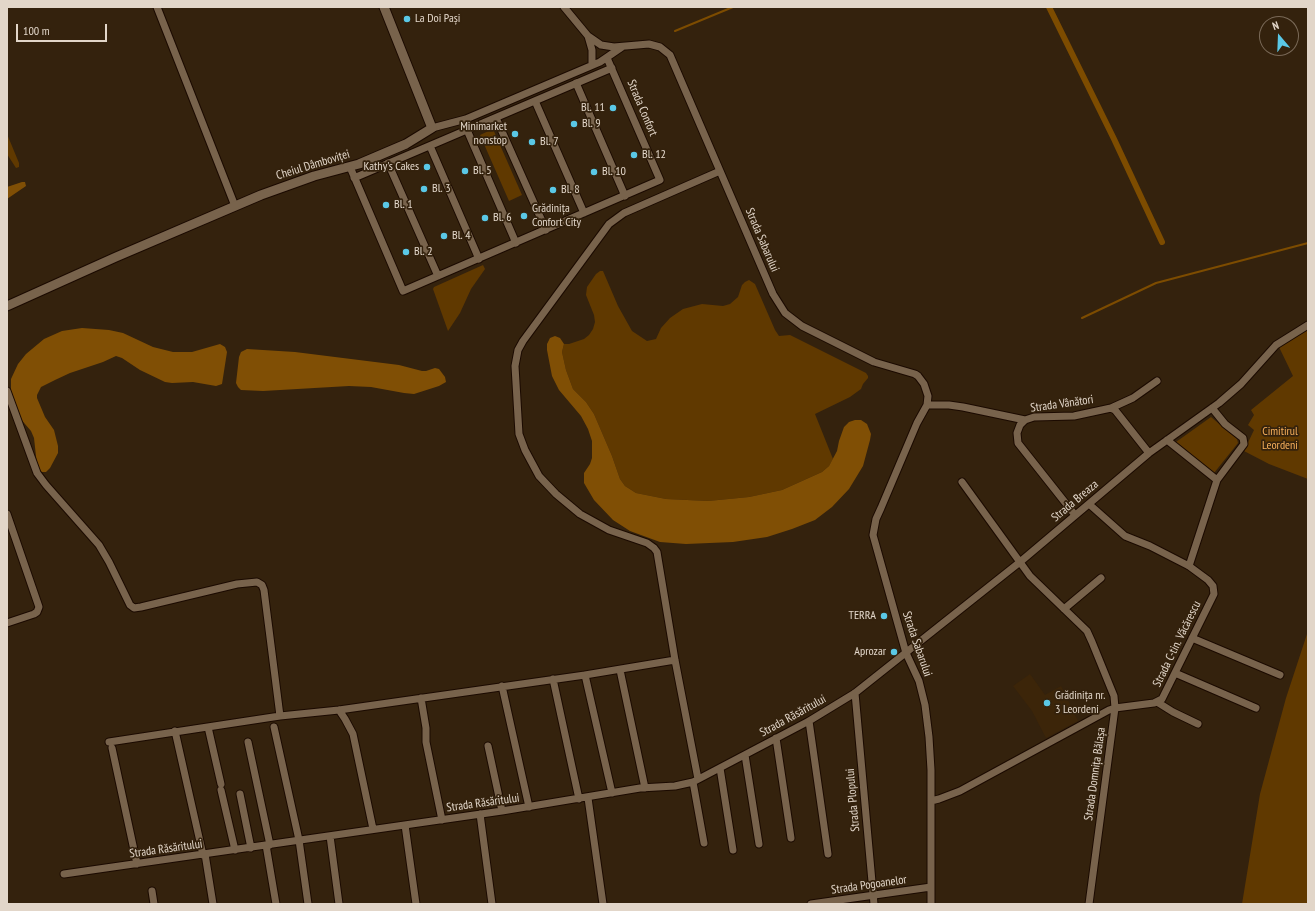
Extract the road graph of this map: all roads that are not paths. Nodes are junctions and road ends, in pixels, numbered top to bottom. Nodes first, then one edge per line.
1 (157, 7) edge
2 (384, 7) edge
3 (564, 7) edge
4 (588, 36) junction
5 (601, 45) junction
6 (624, 46) junction
7 (607, 58) junction
8 (600, 62) junction
9 (592, 65) junction
10 (612, 68) junction
11 (576, 84) junction
12 (536, 101) junction
13 (488, 109) junction
14 (494, 118) junction
15 (432, 128) junction
16 (467, 130) junction
17 (430, 146) junction
18 (388, 163) junction
19 (350, 167) junction
20 (720, 171) junction
21 (354, 178) junction
22 (625, 196) junction
23 (234, 206) junction
24 (584, 213) junction
25 (546, 230) junction
26 (516, 243) junction
27 (479, 259) junction
28 (438, 276) junction
29 (7, 306) edge
30 (1308, 326) edge
31 (1157, 381) dead end
32 (7, 390) edge
33 (927, 405) junction
34 (1111, 408) junction
35 (1212, 408) junction
36 (1025, 420) junction
37 (1167, 440) junction
38 (1149, 453) junction
39 (1217, 480) junction
40 (962, 482) dead end
41 (1089, 504) junction
42 (7, 514) edge
43 (1075, 515) junction
44 (1020, 562) junction
45 (1188, 566) junction
46 (1100, 578) dead end
47 (1064, 609) junction
48 (7, 623) edge
49 (1192, 638) junction
50 (906, 653) junction
51 (675, 660) junction
52 (620, 670) junction
53 (1175, 673) junction
54 (585, 675) junction
55 (1280, 675) dead end
56 (553, 679) junction
57 (502, 686) junction
58 (854, 693) junction
59 (421, 698) junction
60 (1157, 702) junction
61 (1115, 708) junction
62 (1256, 708) dead end
63 (339, 710) junction
64 (280, 716) junction
65 (809, 721) junction
66 (1198, 724) dead end
67 (208, 727) junction
68 (274, 727) dead end
69 (175, 731) junction
70 (776, 738) junction
71 (248, 742) dead end
72 (488, 746) dead end
73 (745, 755) junction
74 (720, 768) junction
75 (696, 780) junction
76 (645, 788) junction
77 (612, 793) junction
78 (240, 794) dead end
79 (588, 798) junction
80 (579, 799) junction
81 (931, 801) junction
82 (529, 807) junction
83 (502, 812) junction
84 (480, 814) junction
85 (442, 820) junction
86 (405, 825) junction
87 (373, 830) junction
88 (330, 836) junction
89 (791, 838) dead end
90 (299, 840) junction
91 (704, 843) dead end
92 (759, 844) dead end
93 (268, 845) junction
94 (251, 848) junction
95 (235, 850) junction
96 (733, 850) dead end
97 (204, 854) junction
98 (828, 854) dead end
99 (137, 864) junction
100 (64, 874) dead end
101 (931, 887) junction
102 (152, 891) dead end
103 (873, 896) junction
104 (154, 904) edge
105 (214, 904) edge
106 (276, 904) edge
107 (308, 904) edge
108 (340, 904) edge
109 (416, 904) edge
110 (492, 904) edge
111 (603, 904) edge
112 (811, 904) edge
113 (874, 904) edge
114 (931, 904) edge
115 (1089, 904) edge

1 - 23 street
2 - 15 street
3 - 4 street
4 - 5 street
4 - 9 street
5 - 6 street, Strada Sabarului
5 - 8 street
6 - 7 street, Cheiul Dâmboviței
6 - 20 street, Strada Sabarului
7 - 8 street, Cheiul Dâmboviței
7 - 10 street
8 - 9 street, Cheiul Dâmboviței
9 - 13 street, Cheiul Dâmboviței
10 - 11 street
10 - 22 street, Strada Confort
11 - 12 street
11 - 22 street
12 - 14 street
12 - 24 street
13 - 14 street
13 - 15 street, Cheiul Dâmboviței
14 - 16 street
14 - 25 street
15 - 19 street, Cheiul Dâmboviței
16 - 17 street
16 - 26 street
17 - 18 street
17 - 27 street
18 - 21 street
18 - 28 street
19 - 21 street
19 - 23 street, Cheiul Dâmboviței
20 - 33 street, Strada Sabarului
20 - 51 street
21 - 28 street, Strada Confort
22 - 24 street, Strada Confort
23 - 29 street, Cheiul Dâmboviței
24 - 25 street, Strada Confort
25 - 26 street, Strada Confort
26 - 27 street, Strada Confort
27 - 28 street, Strada Confort
30 - 35 street, Strada Breaza
31 - 34 street
32 - 64 street
33 - 36 street
33 - 50 street, Strada Sabarului
34 - 36 street, Strada Vânători
34 - 38 street, Strada Vânători
35 - 37 street, Strada Breaza
35 - 39 street
36 - 43 street, Strada Vânători
37 - 38 street, Strada Breaza
37 - 39 street
38 - 41 street, Strada Breaza
39 - 45 street
40 - 44 street, Strada Domnița Bălașa
41 - 43 street, Strada Breaza
41 - 45 street, Strada C-tin. Văcărescu
42 - 48 street
43 - 44 street, Strada Breaza
44 - 47 street, Strada Domnița Bălașa
44 - 50 street, Strada Breaza
45 - 49 street, Strada C-tin. Văcărescu
46 - 47 street
47 - 61 street, Strada Domnița Bălașa
49 - 53 street, Strada C-tin. Văcărescu
49 - 55 street
50 - 58 street, Strada Breaza
50 - 81 street, Strada Sabarului
51 - 52 street
51 - 75 street
52 - 54 street
52 - 76 street
53 - 60 street, Strada C-tin. Văcărescu
53 - 62 street
54 - 56 street
54 - 77 street
56 - 57 street
56 - 80 street
57 - 59 street
57 - 82 street
58 - 65 street, Strada Răsăritului
58 - 103 street, Strada Plopului
59 - 63 street
59 - 85 street
60 - 61 street, Strada C-tin. Văcărescu
60 - 66 street
61 - 81 street, Strada C-tin. Văcărescu
61 - 115 street, Strada Domnița Bălașa
63 - 64 street
63 - 87 street
64 - 67 street
65 - 70 street, Strada Răsăritului
65 - 98 street
67 - 69 street
67 - 95 street
68 - 90 street
69 - 97 street
69 - 99 street
70 - 73 street, Strada Răsăritului
70 - 89 street
71 - 93 street
72 - 83 street
73 - 74 street, Strada Răsăritului
73 - 92 street
74 - 75 street, Strada Răsăritului
74 - 96 street
75 - 76 street, Strada Răsăritului
75 - 91 street
76 - 77 street, Strada Răsăritului
77 - 79 street, Strada Răsăritului
78 - 94 street
79 - 80 street, Strada Răsăritului
79 - 111 street
80 - 82 street, Strada Răsăritului
81 - 101 street, Strada Sabarului
82 - 83 street, Strada Răsăritului
83 - 84 street, Strada Răsăritului
84 - 85 street, Strada Răsăritului
84 - 110 street
85 - 86 street, Strada Răsăritului
86 - 87 street, Strada Răsăritului
86 - 109 street
87 - 88 street, Strada Răsăritului
88 - 90 street, Strada Răsăritului
88 - 108 street
90 - 93 street, Strada Răsăritului
90 - 107 street
93 - 94 street, Strada Răsăritului
93 - 106 street
94 - 95 street, Strada Răsăritului
95 - 97 street, Strada Răsăritului
97 - 99 street, Strada Răsăritului
97 - 105 street
99 - 100 street, Strada Răsăritului
101 - 103 street, Strada Pogoanelor
101 - 114 street, Strada Sabarului
102 - 104 street
103 - 112 street, Strada Pogoanelor
103 - 113 street, Strada Plopului

